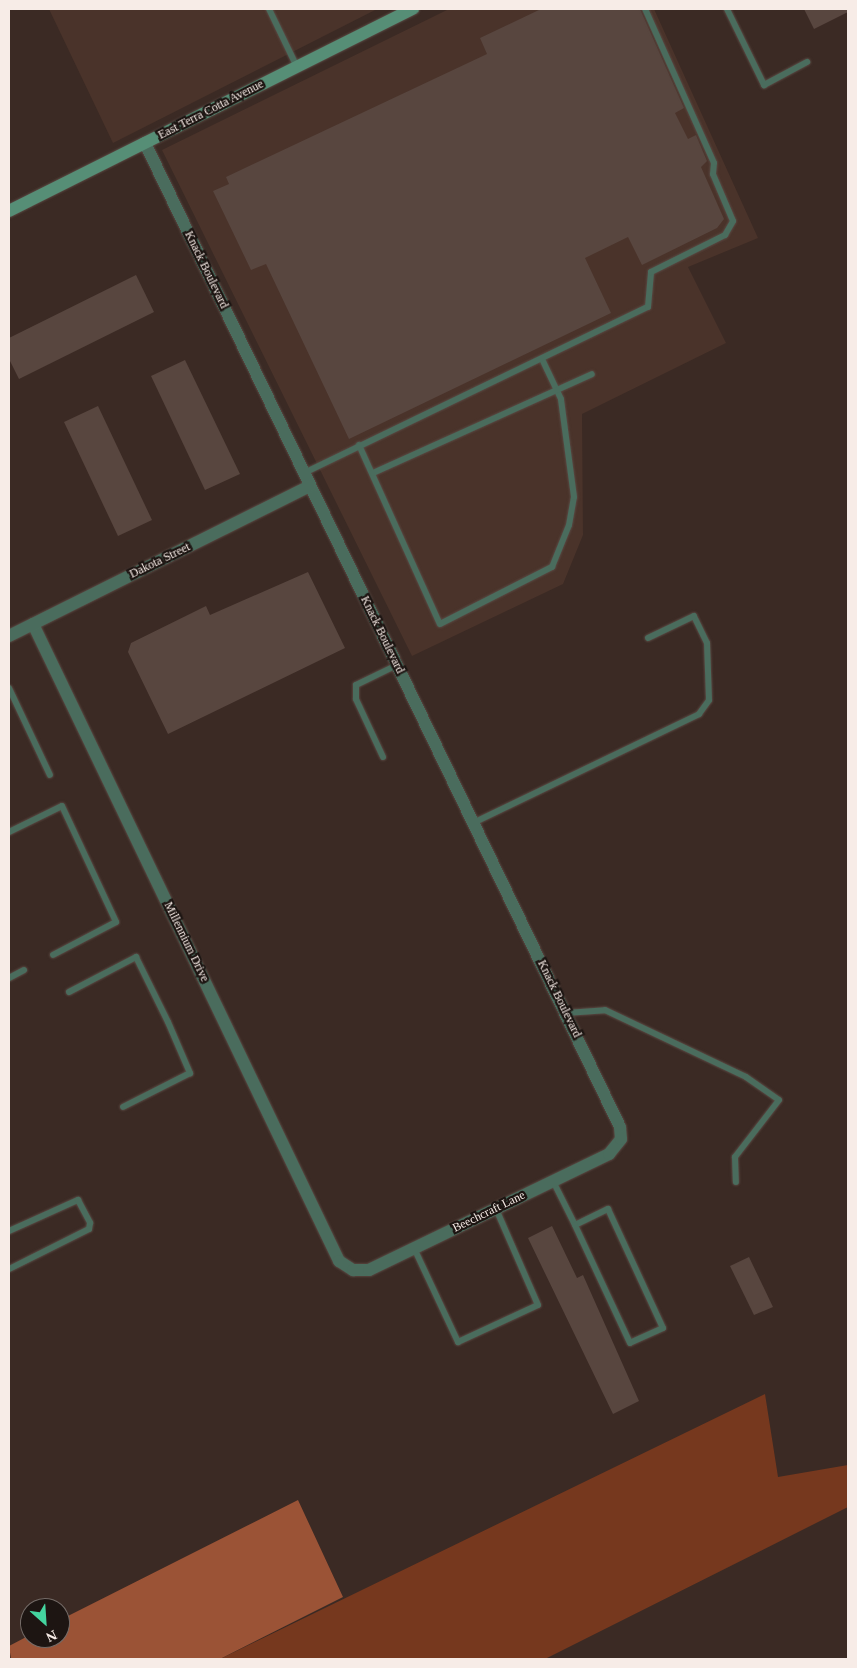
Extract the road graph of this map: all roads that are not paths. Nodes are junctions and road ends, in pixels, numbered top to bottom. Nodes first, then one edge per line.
1 (269, 9) edge
2 (413, 9) edge
3 (645, 9) edge
4 (727, 9) edge
5 (808, 62) dead end
6 (296, 67) junction
7 (145, 143) junction
8 (9, 211) edge
9 (542, 359) junction
10 (592, 374) dead end
11 (557, 390) junction
12 (359, 445) junction
13 (304, 473) junction
14 (373, 473) junction
15 (310, 486) junction
16 (32, 624) junction
17 (9, 636) edge
18 (648, 638) dead end
19 (397, 665) junction
20 (9, 688) edge
21 (383, 757) dead end
22 (50, 775) dead end
23 (474, 823) junction
24 (9, 832) edge
25 (53, 955) dead end
26 (24, 970) dead end
27 (9, 978) edge
28 (69, 992) dead end
29 (566, 1013) junction
30 (123, 1107) dead end
31 (620, 1127) joint
32 (553, 1181) junction
33 (736, 1182) dead end
34 (496, 1209) junction
35 (575, 1225) junction
36 (9, 1231) edge
37 (414, 1248) junction
38 (339, 1261) joint
39 (9, 1269) edge

1 - 6 lane
2 - 6 main road, East Terra Cotta Avenue
3 - 9 lane
4 - 5 lane
6 - 7 main road, East Terra Cotta Avenue
7 - 8 main road, East Terra Cotta Avenue
7 - 13 street, Knack Boulevard
9 - 11 lane
9 - 12 lane
10 - 11 lane
11 - 14 lane
11 - 14 lane
12 - 13 lane
12 - 14 lane
13 - 15 street, Knack Boulevard
15 - 16 street, Dakota Street
15 - 19 street, Knack Boulevard
16 - 17 street, Dakota Street
16 - 38 street, Millennium Drive
18 - 23 lane
19 - 21 lane
19 - 23 street, Knack Boulevard
20 - 22 lane
23 - 29 street, Knack Boulevard
24 - 25 lane
26 - 27 lane
28 - 30 lane
29 - 31 street, Knack Boulevard
29 - 33 lane
31 - 32 street, Beechcraft Lane
32 - 34 street, Beechcraft Lane
32 - 35 lane
34 - 37 street, Beechcraft Lane
34 - 37 lane
35 - 35 lane
36 - 39 lane
37 - 38 street, Beechcraft Lane

